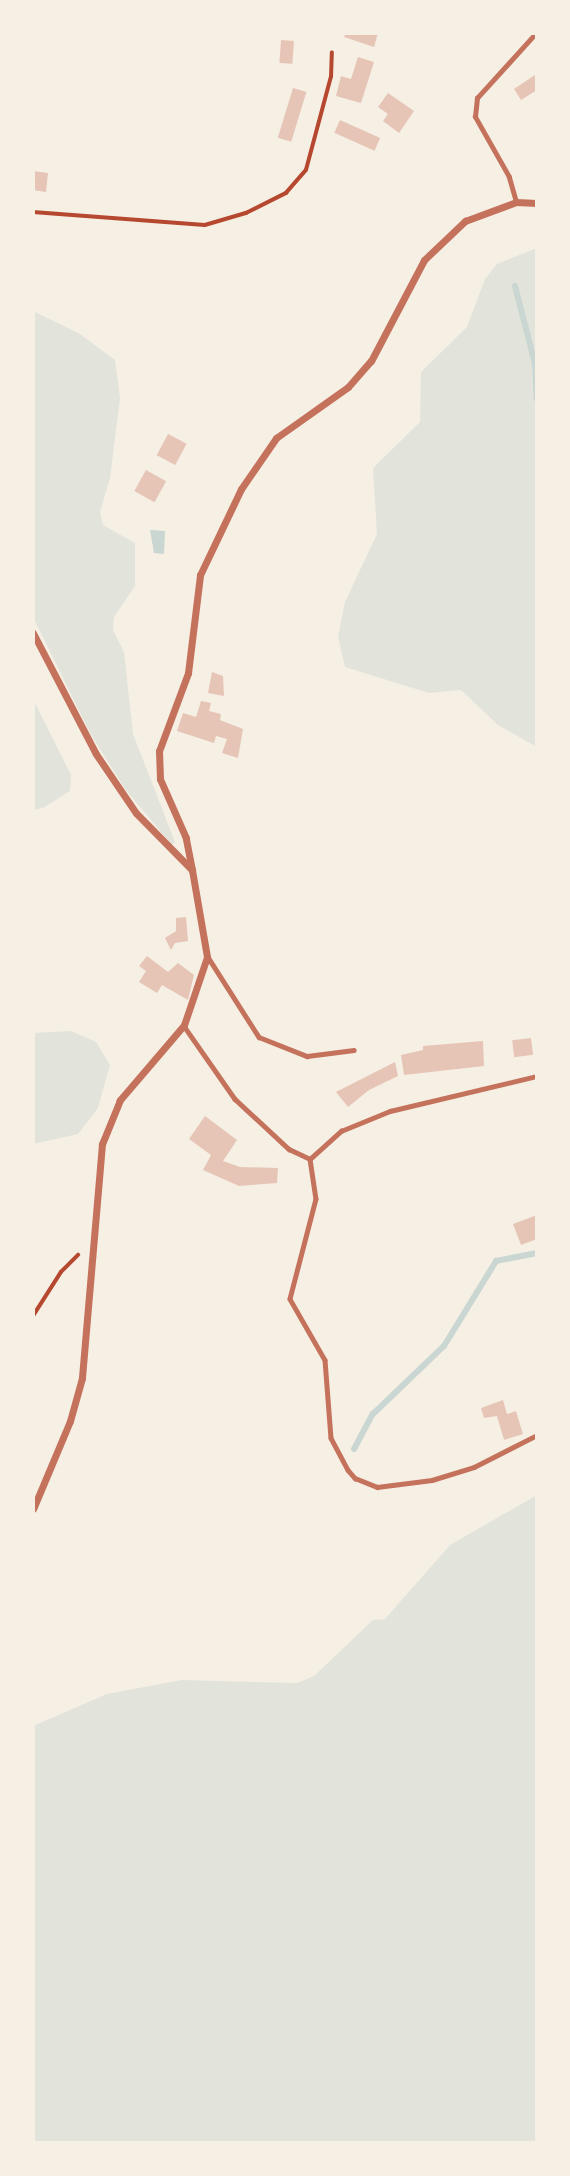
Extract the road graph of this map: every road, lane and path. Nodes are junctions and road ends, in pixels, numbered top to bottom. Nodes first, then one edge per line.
1 (536, 33) edge
2 (332, 53) dead end
3 (516, 202) junction
4 (537, 203) edge
5 (33, 212) edge
6 (33, 633) edge
7 (192, 870) junction
8 (207, 957) junction
9 (184, 1025) junction
10 (354, 1050) dead end
11 (536, 1077) edge
12 (310, 1159) junction
13 (96, 1247) junction
14 (33, 1316) edge
15 (537, 1435) edge
16 (33, 1509) edge

1 - 3 lane
2 - 5 path
3 - 4 street
3 - 7 street
6 - 7 street
7 - 8 street
8 - 9 street
8 - 10 lane
9 - 12 lane
9 - 13 street
11 - 12 lane
12 - 15 lane
13 - 14 path
13 - 16 street

